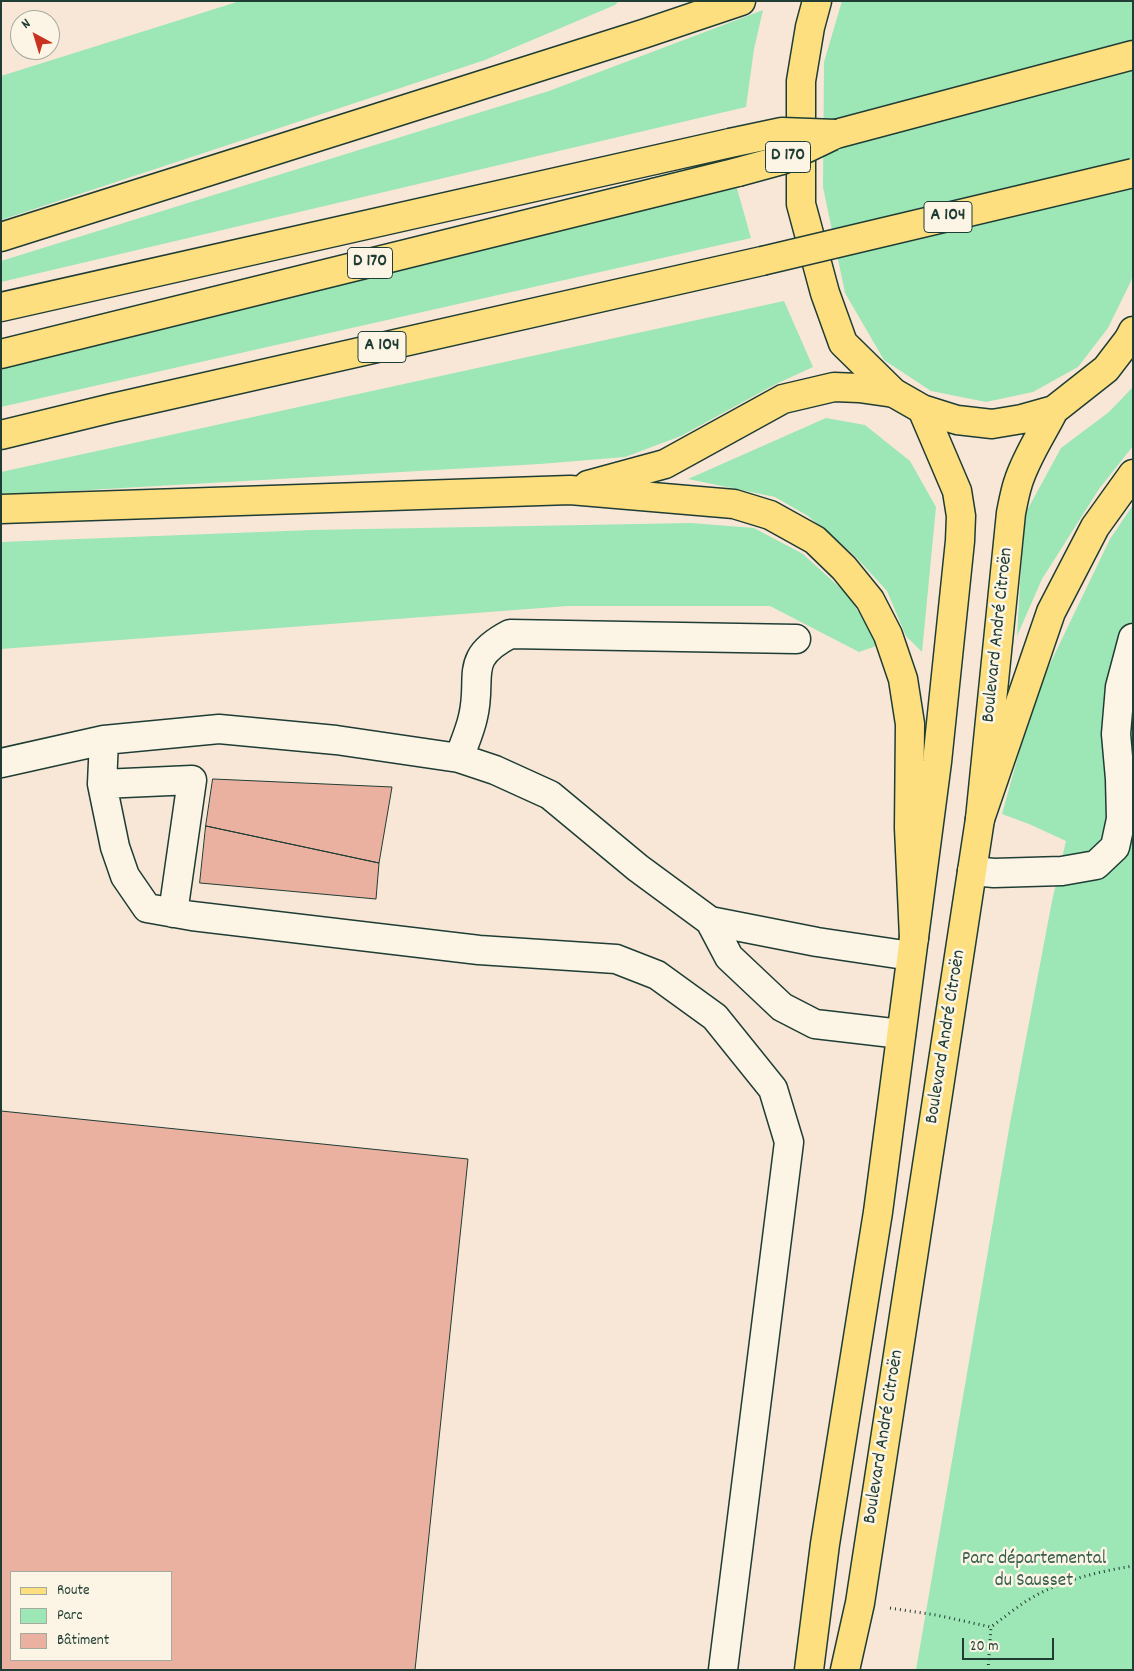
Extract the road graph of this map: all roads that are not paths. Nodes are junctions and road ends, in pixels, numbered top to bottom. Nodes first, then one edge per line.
1 (672, 1) edge
2 (741, 1) edge
3 (817, 1) edge
4 (643, 34) junction
5 (1133, 55) edge
6 (836, 134) junction
7 (1133, 173) edge
8 (1, 237) edge
9 (1, 307) edge
10 (1131, 335) edge
11 (1, 354) edge
12 (894, 393) junction
13 (922, 409) junction
14 (1054, 410) junction
15 (1, 435) edge
16 (1133, 474) edge
17 (570, 490) junction
18 (1, 509) edge
19 (796, 638) dead end
20 (1133, 638) edge
21 (104, 740) junction
22 (459, 758) junction
23 (1, 763) edge
24 (102, 784) junction
25 (980, 819) junction
26 (972, 871) junction
27 (173, 913) junction
28 (710, 921) junction
29 (913, 947) junction
30 (901, 1034) junction
31 (723, 1670) edge
32 (809, 1670) edge
33 (845, 1670) edge

1 - 4 main road
2 - 4 main road
3 - 12 main road, Boulevard André Citroën
4 - 8 main road
5 - 6 main road
6 - 9 main road, bridge
6 - 11 main road, D 170, bridge
7 - 15 main road, A 104, bridge
10 - 14 main road, Boulevard André Citroën
12 - 13 main road, Boulevard André Citroën
12 - 17 main road
13 - 14 main road, Boulevard André Citroën
13 - 29 main road
14 - 25 main road, Boulevard André Citroën
16 - 25 main road
17 - 18 main road
17 - 29 main road
19 - 22 lane
20 - 26 lane
21 - 22 lane
21 - 23 lane
21 - 24 lane
22 - 28 lane
24 - 27 lane
24 - 27 lane
25 - 26 main road, Boulevard André Citroën
26 - 33 main road, Boulevard André Citroën
27 - 31 lane
28 - 29 lane
28 - 30 lane
29 - 30 main road
30 - 32 main road

